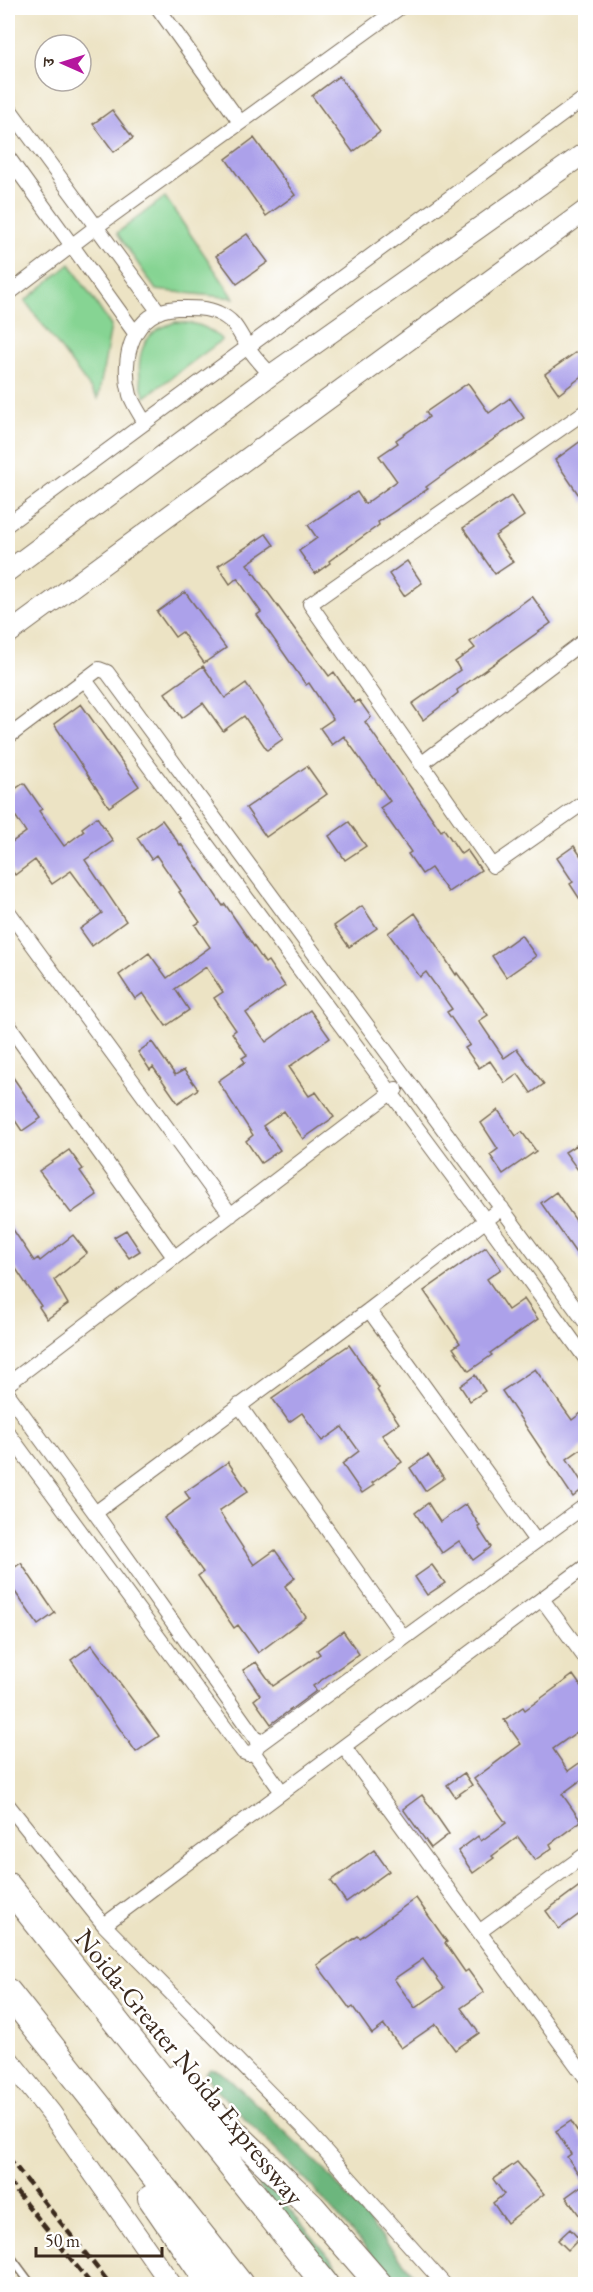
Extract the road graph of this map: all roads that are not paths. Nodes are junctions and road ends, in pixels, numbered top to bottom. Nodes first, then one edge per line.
1 (158, 8) edge
2 (399, 8) edge
3 (585, 97) edge
4 (8, 107) edge
5 (240, 122) junction
6 (585, 152) edge
7 (8, 157) edge
8 (585, 210) edge
9 (96, 227) junction
10 (72, 246) junction
11 (8, 294) edge
12 (159, 312) junction
13 (135, 333) junction
14 (248, 348) junction
15 (271, 375) junction
16 (585, 411) edge
17 (145, 423) junction
18 (8, 524) edge
19 (8, 571) edge
20 (8, 634) edge
21 (585, 640) edge
22 (85, 680) junction
23 (8, 737) edge
24 (421, 764) junction
25 (585, 801) edge
26 (218, 824) junction
27 (201, 837) junction
28 (8, 911) edge
29 (8, 1024) edge
30 (408, 1081) junction
31 (391, 1093) junction
32 (502, 1209) junction
33 (231, 1215) junction
34 (486, 1221) junction
35 (174, 1257) junction
36 (369, 1310) junction
37 (585, 1323) edge
38 (585, 1359) edge
39 (8, 1384) edge
40 (8, 1394) edge
41 (239, 1405) junction
42 (8, 1434) edge
43 (585, 1505) edge
44 (95, 1513) junction
45 (536, 1541) junction
46 (585, 1566) edge
47 (542, 1599) junction
48 (404, 1638) junction
49 (585, 1659) edge
50 (344, 1747) junction
51 (256, 1749) junction
52 (282, 1792) junction
53 (8, 1805) edge
54 (585, 1854) edge
55 (8, 1886) edge
56 (104, 1925) junction
57 (479, 1932) junction
58 (8, 1992) edge
59 (106, 2010) junction
60 (44, 2040) junction
61 (8, 2059) edge
62 (585, 2078) edge
63 (8, 2253) edge
64 (31, 2284) edge
65 (171, 2284) edge
66 (210, 2284) edge
67 (240, 2284) edge
68 (325, 2284) edge
69 (379, 2284) edge
70 (444, 2284) edge

1 - 5 street
2 - 5 street
3 - 14 street
4 - 9 street
5 - 9 street
6 - 15 street
7 - 10 street
8 - 20 street
9 - 10 street
9 - 12 street
10 - 11 street
10 - 13 street
12 - 13 street
12 - 14 street
13 - 17 street
14 - 15 street
14 - 17 street
15 - 19 street
16 - 24 street
17 - 18 street
21 - 24 street
22 - 23 street
22 - 26 street
22 - 27 street
24 - 25 street
26 - 27 street
26 - 30 street
27 - 31 street
28 - 33 street
29 - 35 street
30 - 31 street
30 - 32 street
31 - 33 street
31 - 34 street
32 - 34 street
32 - 37 street
33 - 35 street
34 - 36 street
34 - 38 street
35 - 39 street
36 - 41 street
36 - 45 street
40 - 44 street
41 - 44 street
41 - 48 street
42 - 51 street
43 - 45 street
44 - 51 street
45 - 48 street
46 - 47 street
47 - 49 street
47 - 50 street
48 - 51 street
50 - 52 street
50 - 57 street
51 - 52 street
52 - 56 street
53 - 56 street
54 - 57 street
55 - 59 highway, Noida-Greater Noida Expressway
56 - 70 street
57 - 62 street
58 - 60 highway
59 - 68 highway, Noida-Greater Noida Expressway
59 - 69 highway
60 - 66 highway
60 - 67 highway
61 - 65 street
63 - 64 lane

